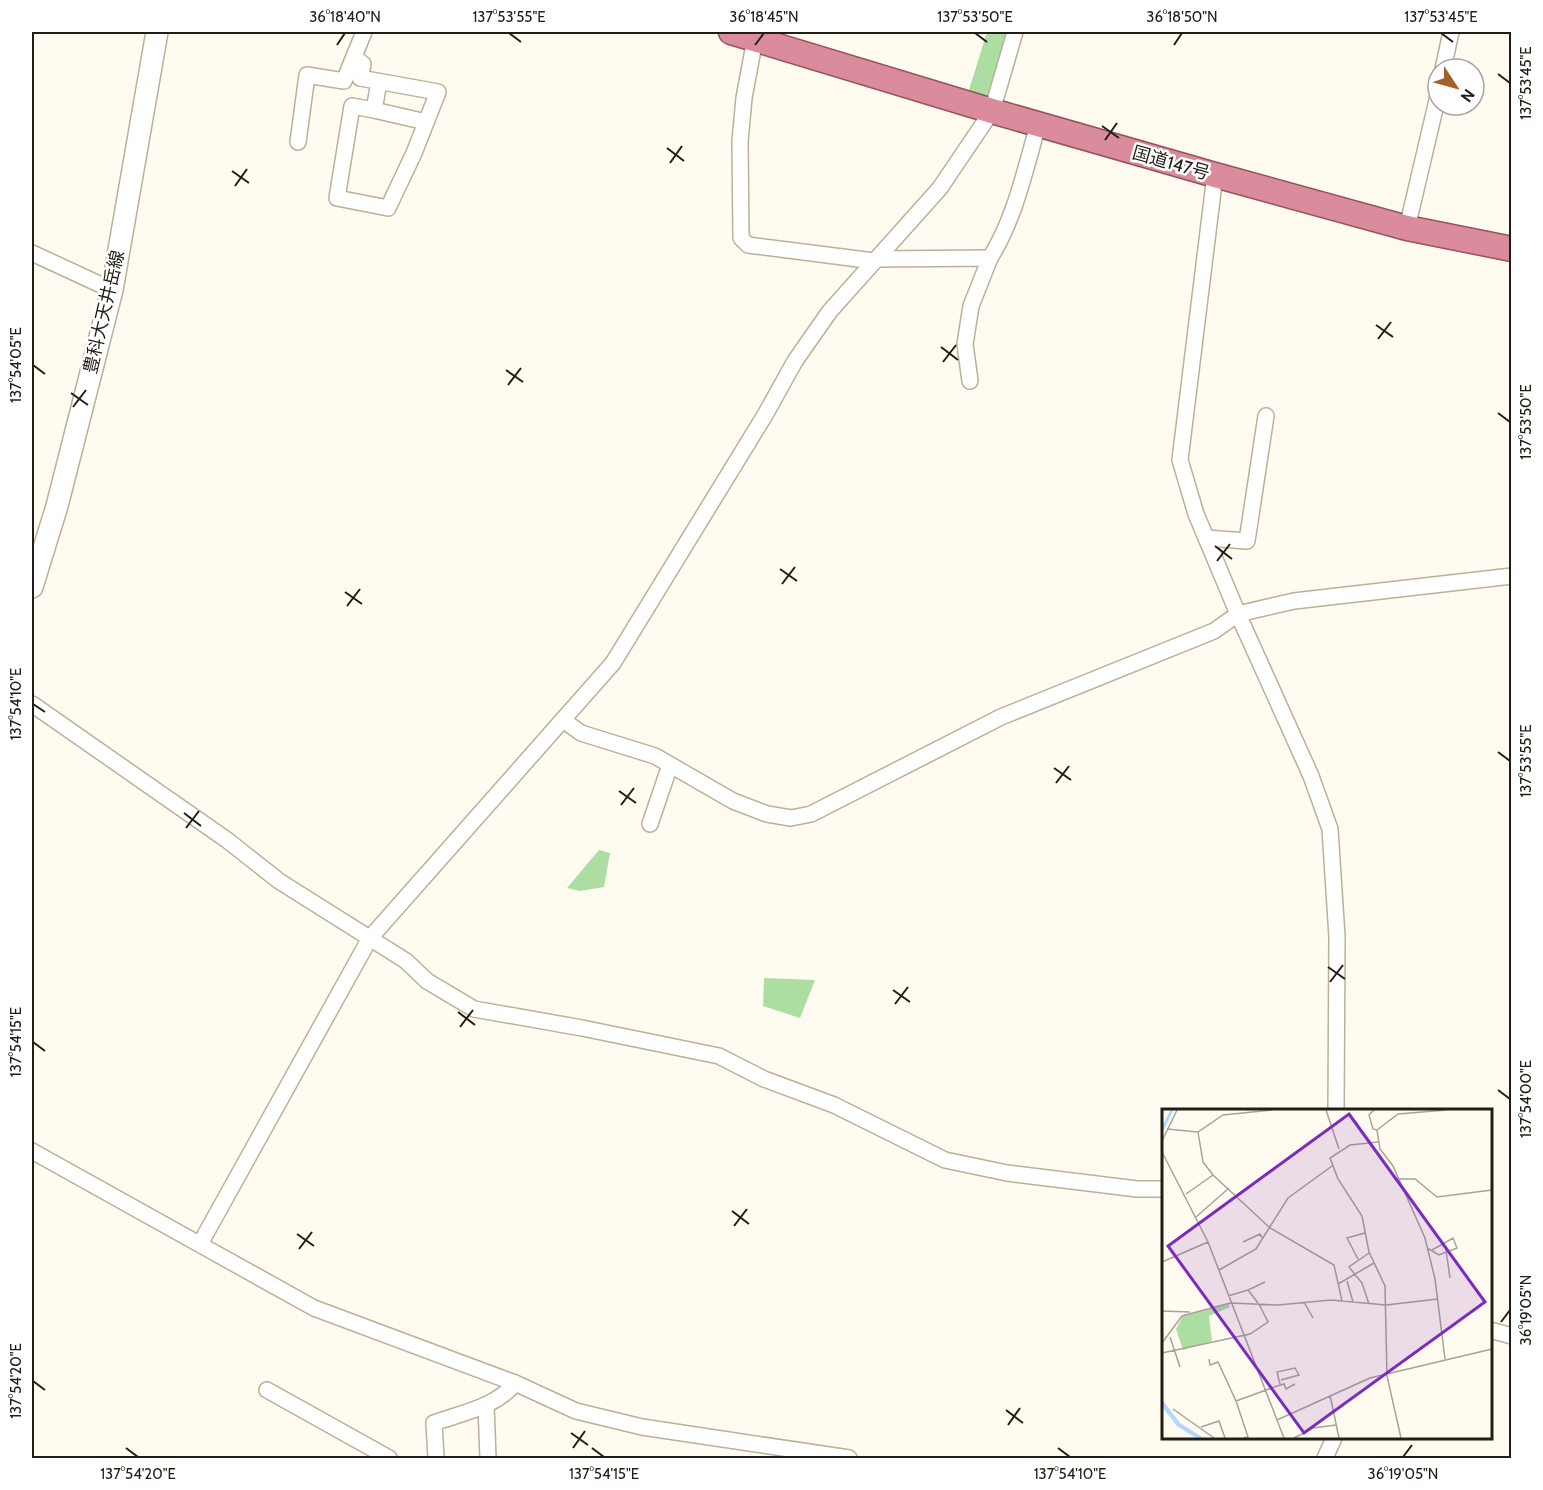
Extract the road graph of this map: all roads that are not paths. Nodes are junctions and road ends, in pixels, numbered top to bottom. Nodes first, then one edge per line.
1 (157, 32) edge
2 (364, 32) edge
3 (731, 32) edge
4 (1016, 32) edge
5 (1451, 32) edge
6 (757, 35) edge
7 (354, 57) junction
8 (1446, 57) edge
9 (379, 82) junction
10 (374, 110) junction
11 (992, 111) junction
12 (1433, 117) edge
13 (426, 122) junction
14 (1038, 125) junction
15 (299, 142) dead end
16 (1215, 175) junction
17 (1407, 228) junction
18 (1512, 249) edge
19 (32, 253) edge
20 (990, 258) junction
21 (875, 260) junction
22 (112, 290) junction
23 (970, 381) dead end
24 (1266, 416) dead end
25 (1206, 538) junction
26 (1512, 576) edge
27 (32, 587) edge
28 (1238, 614) junction
29 (32, 704) edge
30 (563, 720) junction
31 (670, 765) junction
32 (650, 824) dead end
33 (370, 938) junction
34 (1336, 1109) edge
35 (32, 1151) edge
36 (1162, 1189) edge
37 (200, 1244) junction
38 (1492, 1330) edge
39 (1512, 1336) edge
40 (515, 1383) junction
41 (267, 1390) dead end
42 (486, 1405) junction
43 (1333, 1439) edge
44 (389, 1458) edge
45 (436, 1458) edge
46 (488, 1458) edge
47 (849, 1458) edge
48 (1325, 1458) edge

1 - 22 main road, 豊科大天井岳線
2 - 7 street
3 - 6 highway, 国道147号
4 - 11 street
5 - 8 street
6 - 11 highway, 国道147号
6 - 21 street
7 - 9 street
7 - 15 street
9 - 10 street
9 - 13 street
10 - 13 street
10 - 13 street
11 - 14 highway, 国道147号
11 - 21 street
12 - 17 street
14 - 16 highway, 国道147号
14 - 20 street
16 - 17 highway, 国道147号
16 - 25 street
17 - 18 highway, 国道147号
19 - 22 street
20 - 21 street
20 - 23 street
21 - 30 street
22 - 27 main road, 豊科大天井岳線
24 - 25 street
25 - 28 street
26 - 28 street
28 - 31 street
28 - 34 street
29 - 33 street
30 - 31 street
30 - 33 street
31 - 32 street
33 - 36 street
33 - 37 street
35 - 37 street
37 - 40 street
38 - 39 street
40 - 42 street
40 - 47 street
41 - 44 street
42 - 45 street
42 - 46 street
43 - 48 street

